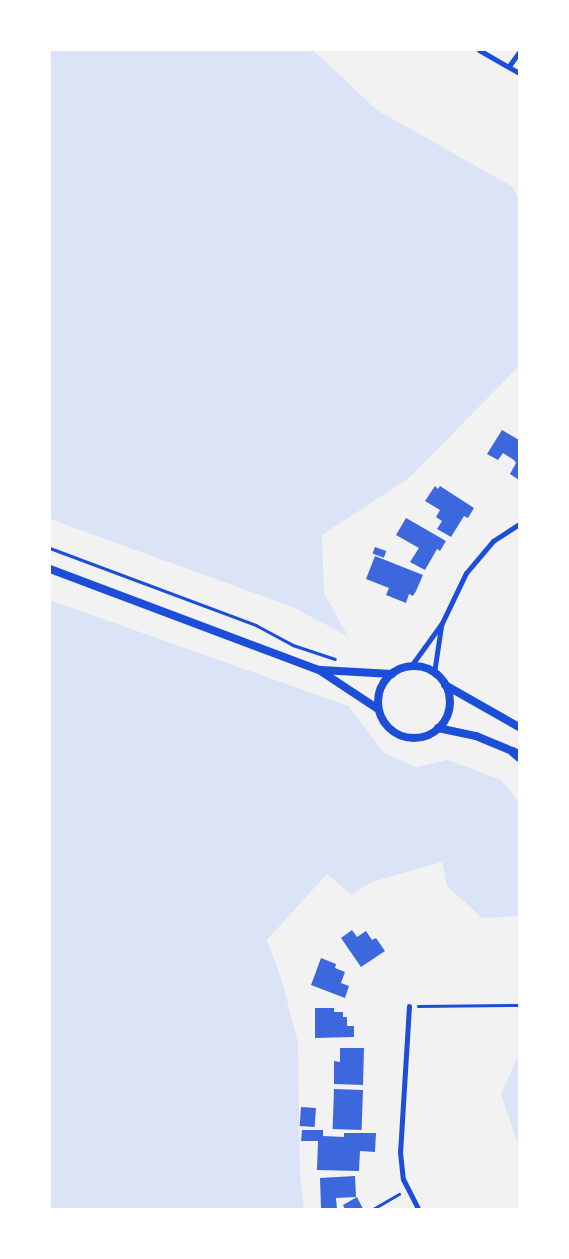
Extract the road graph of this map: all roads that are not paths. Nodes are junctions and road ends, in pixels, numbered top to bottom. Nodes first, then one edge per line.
1 (478, 50) edge
2 (519, 52) edge
3 (509, 66) junction
4 (519, 73) edge
5 (519, 524) edge
6 (50, 569) edge
7 (442, 623) junction
8 (412, 666) junction
9 (320, 670) junction
10 (434, 673) junction
11 (392, 674) junction
12 (445, 685) junction
13 (378, 709) junction
14 (438, 728) junction
15 (519, 728) edge
16 (517, 754) edge
17 (409, 1006) road end
18 (418, 1209) edge

1 - 3 street
2 - 3 street
3 - 4 street
5 - 7 street
6 - 9 street
7 - 8 street
7 - 10 street
8 - 10 street
8 - 11 street
9 - 11 street
9 - 13 street
10 - 12 street
11 - 13 street
12 - 14 street
12 - 15 street
13 - 14 street
14 - 16 street
17 - 18 street

